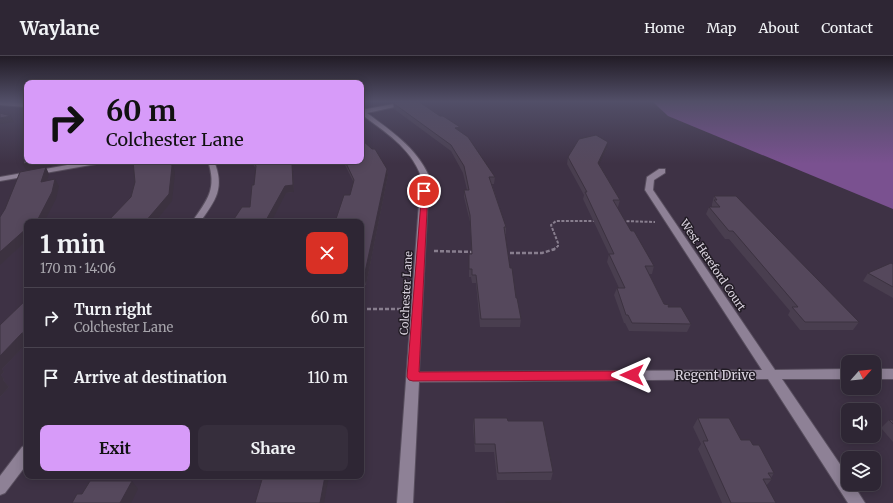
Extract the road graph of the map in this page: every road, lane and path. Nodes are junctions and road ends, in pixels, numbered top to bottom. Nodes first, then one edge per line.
1 (374, 122) edge
2 (85, 164) edge
3 (212, 164) edge
4 (662, 171) dead end
5 (0, 179) edge
6 (198, 219) edge
7 (603, 221) edge
8 (618, 221) edge
9 (671, 222) junction
10 (420, 251) junction
11 (474, 252) edge
12 (498, 253) edge
13 (364, 309) edge
14 (418, 309) junction
15 (771, 374) junction
16 (841, 374) edge
17 (881, 374) edge
18 (893, 374) edge
19 (413, 377) junction
20 (24, 456) edge
21 (0, 488) edge
22 (405, 503) edge
23 (857, 503) edge

1 - 10 street, Colchester Lane
2 - 5 street
3 - 6 street
4 - 9 street, West Hereford Court
7 - 12 path
8 - 9 path
9 - 15 street, West Hereford Court
10 - 11 path
10 - 14 street, Colchester Lane
13 - 14 path
14 - 19 street, Colchester Lane
15 - 16 street, Regent Drive
15 - 19 street, Regent Drive
15 - 23 street, West Hereford Court
17 - 18 street
19 - 22 street, Colchester Lane
20 - 21 street

